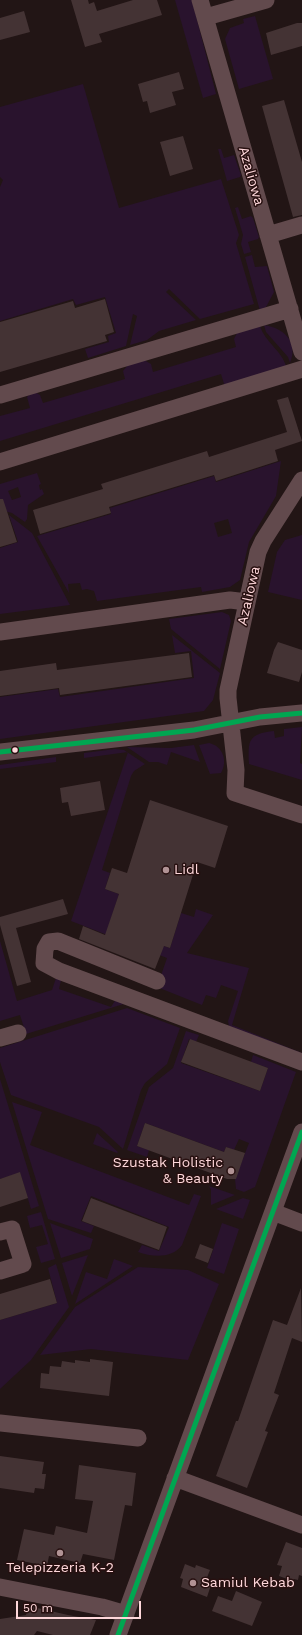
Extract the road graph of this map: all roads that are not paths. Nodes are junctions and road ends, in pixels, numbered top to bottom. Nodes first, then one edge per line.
1 (200, 0) edge
2 (266, 0) edge
3 (206, 17) junction
4 (302, 225) edge
5 (268, 235) junction
6 (290, 309) junction
7 (302, 352) edge
8 (302, 369) edge
9 (0, 395) edge
10 (0, 462) edge
11 (302, 480) edge
12 (247, 602) junction
13 (0, 632) edge
14 (302, 713) edge
15 (230, 723) junction
16 (0, 752) edge
17 (302, 815) edge
18 (157, 981) dead end
19 (18, 1033) dead end
20 (0, 1038) edge
21 (302, 1062) edge
22 (302, 1132) edge
23 (273, 1212) junction
24 (302, 1223) edge
25 (0, 1232) edge
26 (0, 1271) edge
27 (0, 1423) edge
28 (138, 1438) dead end
29 (175, 1478) junction
30 (302, 1525) edge
31 (0, 1587) edge
32 (126, 1614) junction
33 (118, 1635) edge

1 - 3 street, Azaliowa
2 - 3 street
3 - 5 street, Azaliowa
4 - 5 street
5 - 6 street, Azaliowa
6 - 7 street, Azaliowa
6 - 9 street
8 - 10 street
11 - 12 street, Azaliowa
12 - 13 street
12 - 15 street, Azaliowa
14 - 15 street
15 - 16 street
15 - 17 street, Azaliowa
18 - 21 street
19 - 20 street
22 - 23 street
23 - 24 street
23 - 29 street
25 - 26 street
27 - 28 street
29 - 30 street
29 - 32 street
31 - 32 street
32 - 33 street

